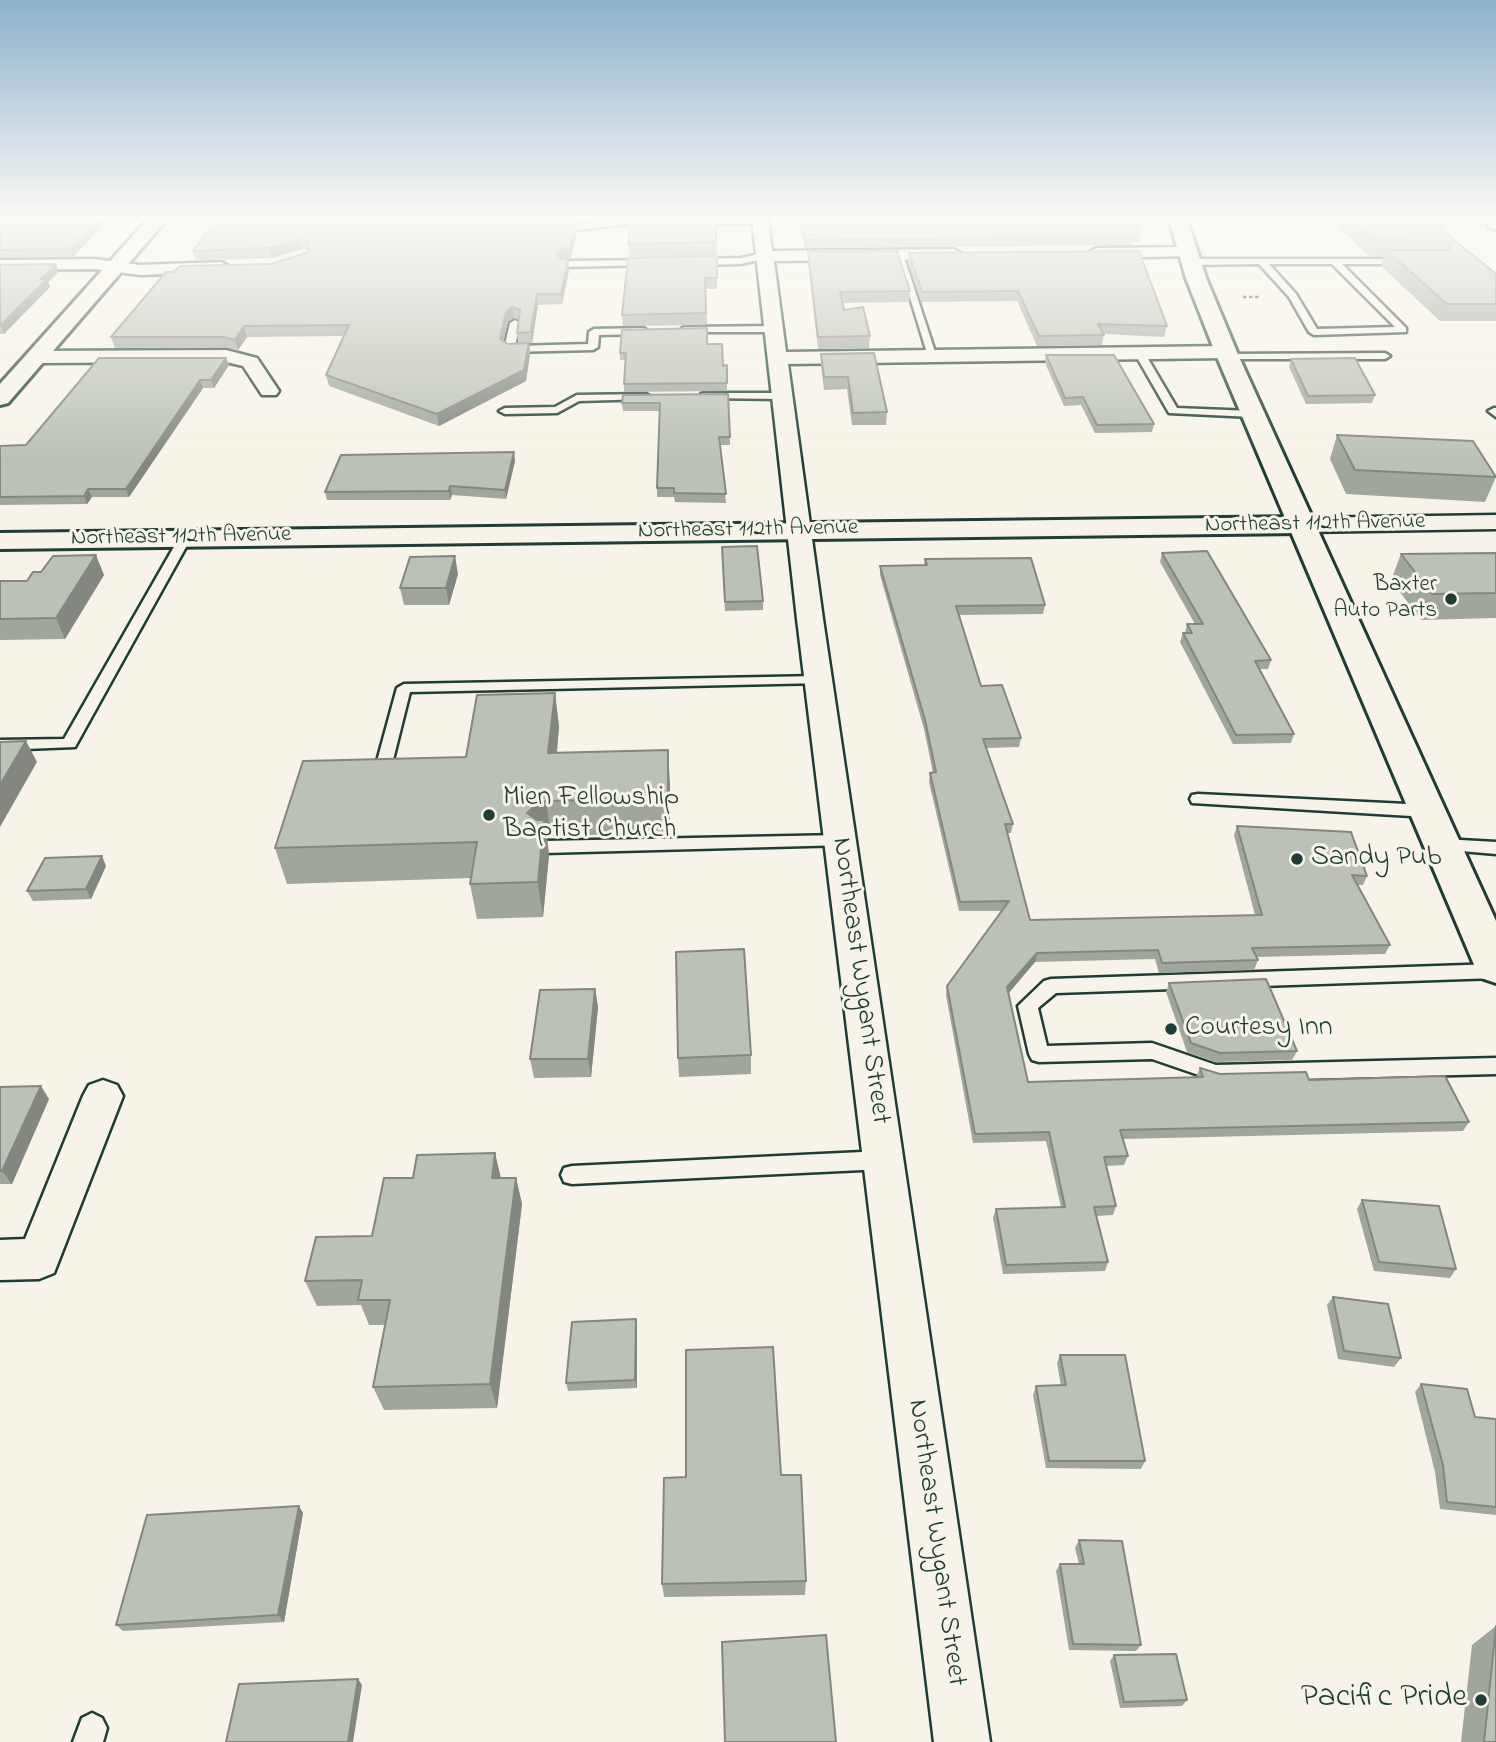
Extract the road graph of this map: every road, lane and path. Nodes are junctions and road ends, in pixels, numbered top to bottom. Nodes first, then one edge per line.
1 (87, 300) edge
2 (770, 300) edge
3 (914, 300) edge
4 (1206, 300) edge
5 (1296, 300) edge
6 (1373, 300) edge
7 (515, 323) edge
8 (774, 329) junction
9 (650, 331) edge
10 (677, 331) edge
11 (1140, 354) junction
12 (1227, 355) junction
13 (933, 356) junction
14 (1384, 356) dead end
15 (37, 357) junction
16 (777, 358) junction
17 (269, 391) dead end
18 (782, 396) junction
19 (659, 397) edge
20 (686, 397) edge
21 (0, 398) edge
22 (505, 411) dead end
23 (1252, 414) junction
24 (1496, 522) edge
25 (1302, 525) junction
26 (799, 531) junction
27 (184, 538) junction
28 (0, 541) edge
29 (818, 680) junction
30 (0, 745) edge
31 (381, 776) edge
32 (1198, 799) dead end
33 (1428, 811) junction
34 (840, 841) junction
35 (1443, 845) junction
36 (544, 847) edge
37 (1496, 848) edge
38 (1488, 932) edge
39 (1496, 969) edge
40 (1496, 1066) edge
41 (103, 1096) dead end
42 (883, 1160) junction
43 (572, 1175) dead end
44 (19, 1260) edge
45 (962, 1742) edge

1 - 15 street
2 - 8 street, Northeast Wygant Street
3 - 13 lane
4 - 12 street
5 - 6 lane
7 - 9 lane
8 - 10 lane
8 - 16 street, Northeast Wygant Street
11 - 12 street
11 - 13 street
11 - 23 lane
12 - 14 lane
12 - 23 street
13 - 16 street
15 - 17 street
15 - 21 street
16 - 18 street, Northeast Wygant Street
18 - 20 lane
18 - 26 street, Northeast Wygant Street
19 - 22 lane
23 - 25 street
24 - 25 street, Northeast 112th Avenue
25 - 26 street, Northeast 112th Avenue
25 - 33 street
26 - 27 street, Northeast 112th Avenue
26 - 29 street, Northeast Wygant Street
27 - 28 street, Northeast 112th Avenue
27 - 30 lane
29 - 31 lane
29 - 34 street, Northeast Wygant Street
32 - 33 lane
33 - 35 street
34 - 36 lane
34 - 42 street, Northeast Wygant Street
35 - 37 lane
35 - 38 street
38 - 39 street
39 - 40 lane
41 - 44 street
42 - 43 lane
42 - 45 street, Northeast Wygant Street

